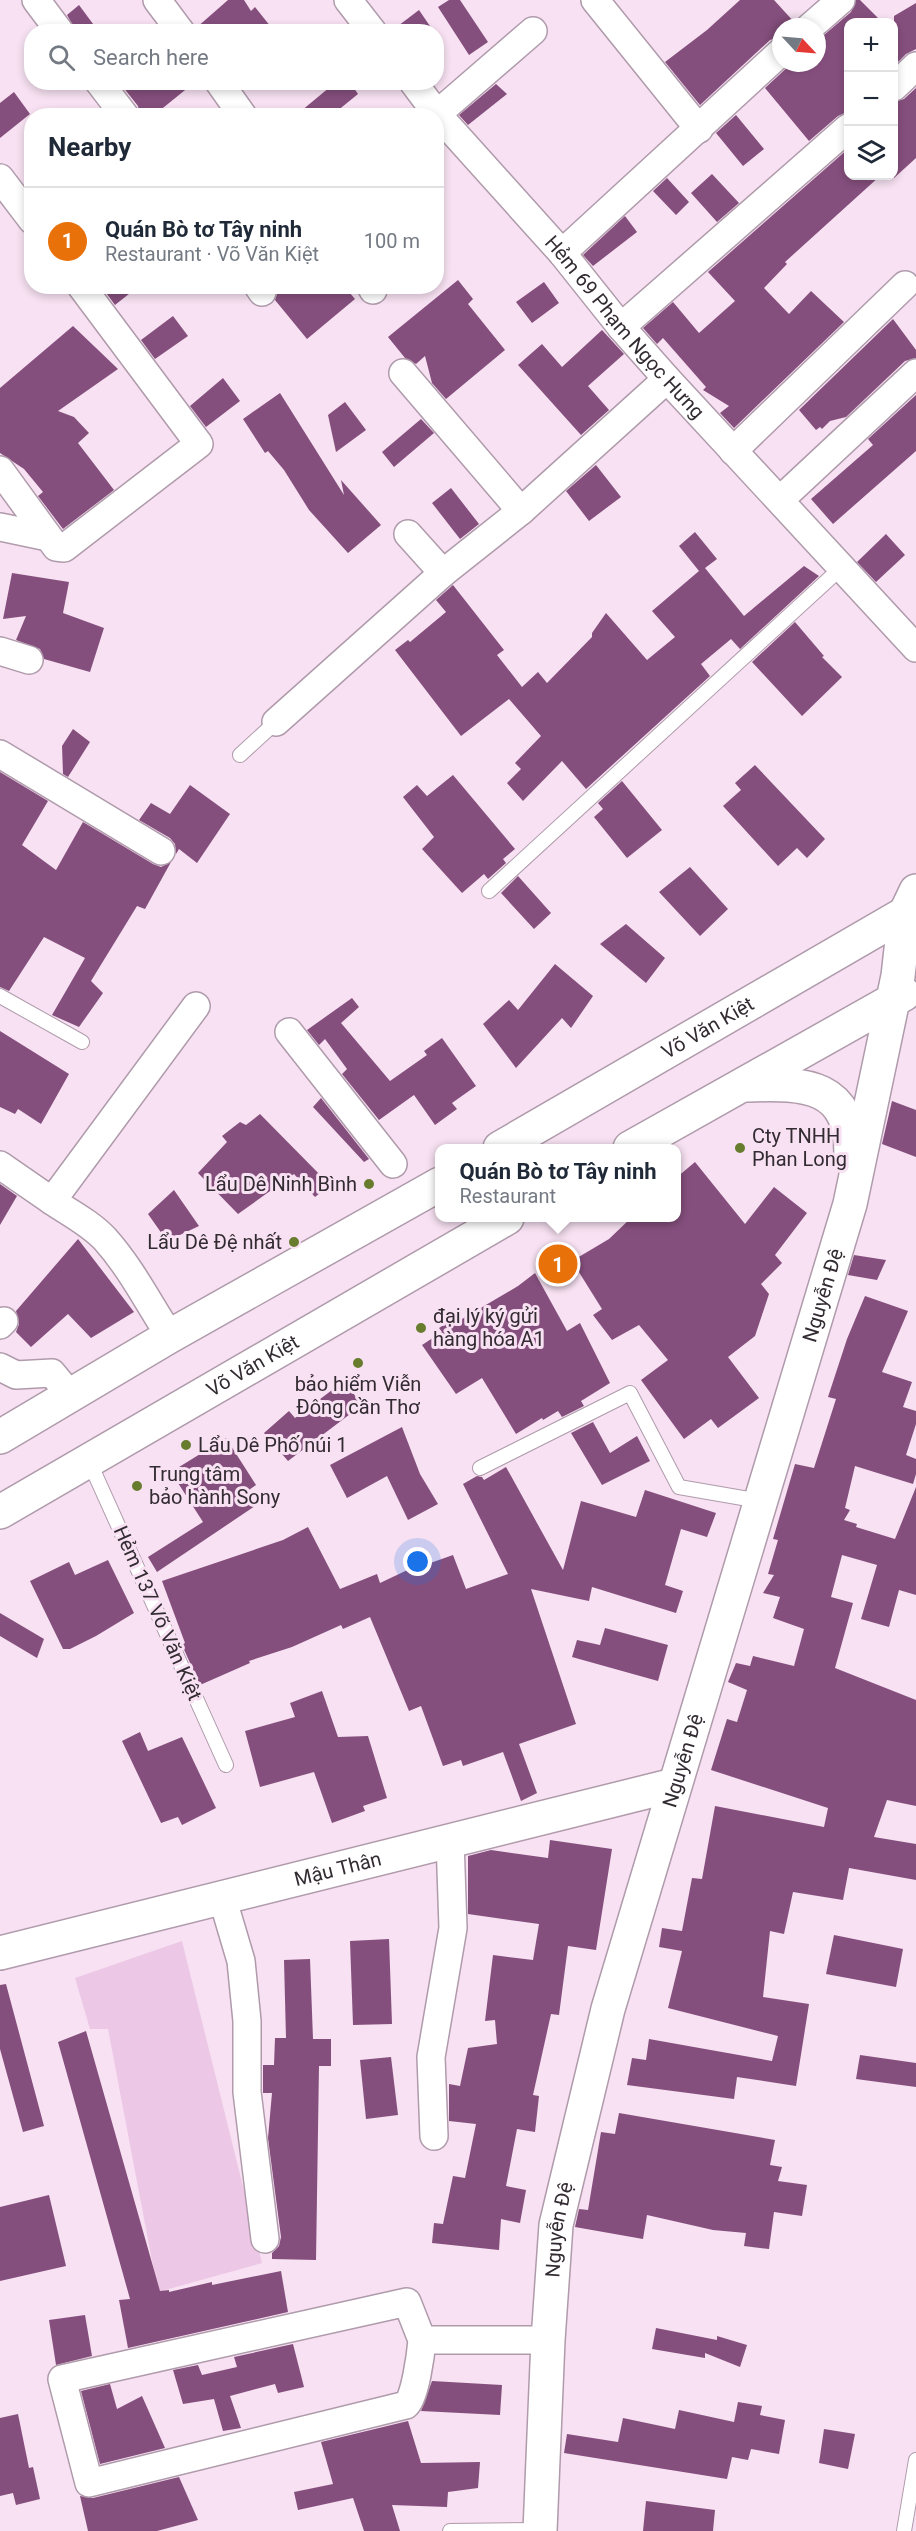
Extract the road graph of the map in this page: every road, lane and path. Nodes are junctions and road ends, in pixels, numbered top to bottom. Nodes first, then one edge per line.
1 (36, 0) edge
2 (157, 0) edge
3 (349, 0) edge
4 (595, 0) edge
5 (841, 0) edge
6 (820, 18) edge
7 (54, 24) edge
8 (175, 24) edge
9 (367, 24) edge
10 (533, 31) dead end
11 (772, 60) edge
12 (916, 66) edge
13 (898, 83) edge
14 (105, 90) edge
15 (225, 90) edge
16 (418, 90) edge
17 (119, 108) edge
18 (237, 108) edge
19 (432, 108) edge
20 (444, 108) edge
21 (444, 122) edge
22 (699, 129) junction
23 (844, 132) edge
24 (0, 178) edge
25 (24, 210) edge
26 (562, 253) junction
27 (905, 285) dead end
28 (87, 294) edge
29 (621, 327) junction
30 (403, 373) dead end
31 (916, 373) edge
32 (667, 379) junction
33 (734, 451) junction
34 (0, 470) edge
35 (780, 500) junction
36 (521, 511) junction
37 (0, 527) edge
38 (408, 534) dead end
39 (48, 537) junction
40 (841, 568) junction
41 (443, 573) junction
42 (916, 648) edge
43 (0, 651) edge
44 (29, 660) dead end
45 (276, 722) joint
46 (0, 754) edge
47 (240, 755) dead end
48 (161, 851) dead end
49 (489, 891) dead end
50 (912, 904) edge
51 (904, 994) edge
52 (0, 996) edge
53 (196, 1006) dead end
54 (289, 1032) dead end
55 (82, 1042) dead end
56 (742, 1085) junction
57 (508, 1144) edge
58 (639, 1144) edge
59 (393, 1164) dead end
60 (0, 1165) edge
61 (435, 1187) edge
62 (52, 1201) junction
63 (850, 1204) junction
64 (500, 1222) edge
65 (170, 1336) junction
66 (0, 1367) edge
67 (71, 1396) junction
68 (0, 1437) edge
69 (89, 1461) junction
70 (480, 1468) dead end
71 (760, 1501) junction
72 (0, 1512) edge
73 (226, 1765) dead end
74 (674, 1785) junction
75 (450, 1840) junction
76 (222, 1897) junction
77 (0, 1953) edge
78 (434, 2136) dead end
79 (265, 2240) dead end
80 (422, 2340) junction
81 (548, 2340) junction
82 (916, 2460) edge
83 (450, 2531) edge
84 (540, 2531) edge
85 (904, 2531) edge

1 - 7 street
2 - 8 street
3 - 9 street
4 - 22 street
5 - 6 street
10 - 20 street
11 - 22 street
12 - 13 street
14 - 17 street
15 - 18 street
16 - 19 street, Hẻm 69 Phạm Ngọc Hưng
21 - 26 street, Hẻm 69 Phạm Ngọc Hưng
22 - 26 street
23 - 29 street
24 - 25 street
26 - 29 street, Hẻm 69 Phạm Ngọc Hưng
27 - 33 street
28 - 39 street
29 - 32 street, Hẻm 69 Phạm Ngọc Hưng
30 - 36 street
31 - 35 street
32 - 33 street, Hẻm 69 Phạm Ngọc Hưng
32 - 36 street
33 - 35 street, Hẻm 69 Phạm Ngọc Hưng
34 - 39 street
35 - 40 street, Hẻm 69 Phạm Ngọc Hưng
36 - 41 street
37 - 39 street
38 - 41 street
40 - 42 street, Hẻm 69 Phạm Ngọc Hưng
40 - 49 lane
41 - 45 street
43 - 44 street
45 - 47 lane
46 - 48 street
50 - 51 street, Nguyễn Đệ
50 - 57 street, Võ Văn Kiệt
51 - 56 street
51 - 63 street, Nguyễn Đệ
52 - 55 lane
53 - 62 street
54 - 59 street
56 - 58 street
56 - 63 street
60 - 62 street
61 - 65 street
62 - 65 street
63 - 71 street, Nguyễn Đệ
64 - 69 street, Võ Văn Kiệt
65 - 67 street
66 - 67 street
67 - 68 street
69 - 72 street, Võ Văn Kiệt
69 - 73 lane, Hẻm 137 Võ Văn Kiệt
70 - 71 lane
71 - 74 street, Nguyễn Đệ
74 - 75 street, Mậu Thân
74 - 81 street, Nguyễn Đệ
75 - 76 street, Mậu Thân
75 - 78 street
76 - 77 street, Mậu Thân
76 - 79 street
80 - 80 street
80 - 81 street
81 - 84 street, Nguyễn Đệ
82 - 85 lane
83 - 84 lane

